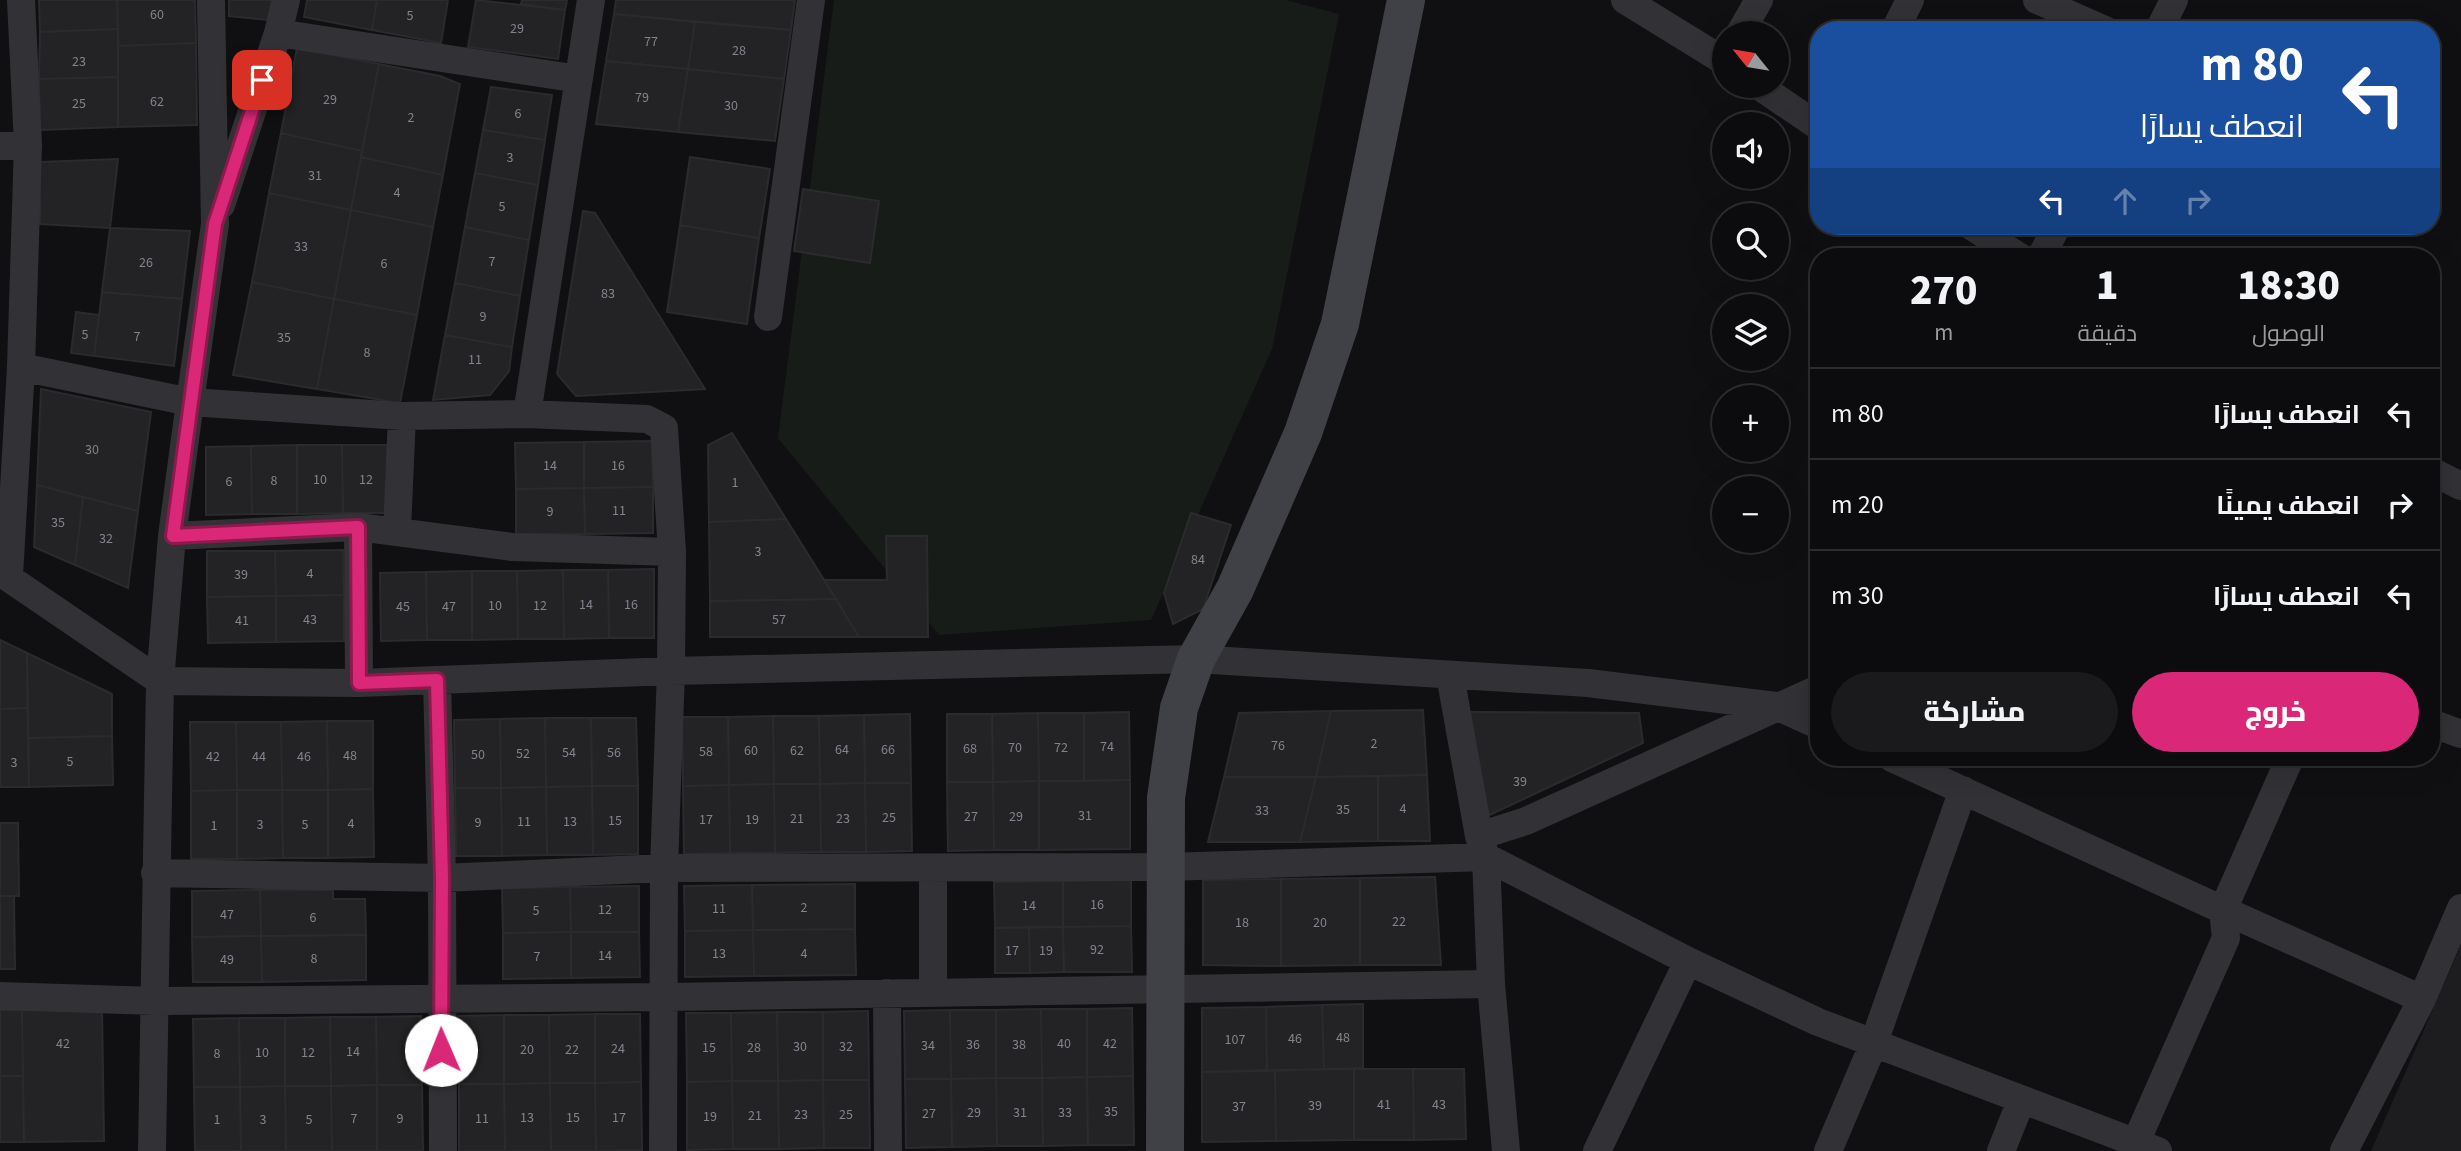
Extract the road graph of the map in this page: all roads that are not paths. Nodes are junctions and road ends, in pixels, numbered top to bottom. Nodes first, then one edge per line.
1 (21, 0) edge
2 (211, 0) edge
3 (286, 0) edge
4 (591, 0) edge
5 (811, 0) edge
6 (1406, 0) edge
7 (1625, 0) edge
8 (1759, 0) edge
9 (1910, 0) edge
10 (2037, 0) edge
11 (2174, 0) edge
12 (1748, 21) edge
13 (1900, 21) edge
14 (2085, 21) edge
15 (2164, 21) edge
16 (278, 33) junction
17 (1712, 54) edge
18 (579, 79) junction
19 (1776, 98) edge
20 (1810, 121) edge
21 (28, 145) junction
22 (0, 146) edge
23 (215, 224) junction
24 (1985, 235) edge
25 (2006, 248) edge
26 (768, 317) dead end
27 (21, 367) junction
28 (190, 402) junction
29 (527, 414) junction
30 (402, 416) junction
31 (2440, 476) edge
32 (2461, 486) edge
33 (358, 527) junction
34 (397, 530) junction
35 (173, 536) junction
36 (672, 552) junction
37 (5, 574) edge
38 (1196, 659) junction
39 (671, 671) junction
40 (1450, 675) junction
41 (437, 680) junction
42 (160, 681) junction
43 (359, 683) junction
44 (1810, 692) edge
45 (1776, 706) junction
46 (1810, 721) edge
47 (2440, 726) edge
48 (2461, 734) edge
49 (1910, 766) edge
50 (2286, 766) edge
51 (1963, 790) junction
52 (1483, 847) junction
53 (1166, 867) junction
54 (664, 868) junction
55 (933, 869) junction
56 (155, 873) junction
57 (442, 878) junction
58 (2461, 908) edge
59 (2223, 910) junction
60 (1688, 961) junction
61 (1492, 984) junction
62 (1166, 990) junction
63 (933, 992) junction
64 (887, 993) junction
65 (0, 996) edge
66 (666, 997) junction
67 (441, 999) junction
68 (2422, 999) junction
69 (155, 1001) junction
70 (1873, 1045) junction
71 (2021, 1101) junction
72 (2147, 1146) edge
73 (152, 1151) edge
74 (443, 1151) edge
75 (663, 1151) edge
76 (888, 1151) edge
77 (1166, 1151) edge
78 (1506, 1151) edge
79 (1597, 1151) edge
80 (1828, 1151) edge
81 (2001, 1151) edge
82 (2344, 1151) edge

1 - 21 street
2 - 23 street
3 - 16 street
4 - 18 street
5 - 26 street
6 - 38 main road
7 - 17 street
8 - 12 street
9 - 13 street
10 - 14 street
11 - 15 street
16 - 18 street
16 - 23 street
18 - 29 street
19 - 20 street
21 - 22 street
21 - 27 street
23 - 28 street
24 - 25 street
27 - 28 street
27 - 37 street
28 - 30 street
28 - 35 street
29 - 30 street
29 - 36 street
30 - 34 street
31 - 32 street
33 - 34 street
33 - 35 street
33 - 43 street
34 - 36 street
35 - 42 street
36 - 39 street
37 - 42 street
38 - 39 street
38 - 40 street
38 - 53 main road
39 - 41 street
39 - 54 street
40 - 45 street
40 - 52 street
41 - 43 street
41 - 57 street
42 - 43 street
42 - 56 street
44 - 45 street
45 - 46 street
45 - 52 street
47 - 48 street
49 - 51 street
50 - 59 street
51 - 59 street
51 - 70 street
52 - 53 street
52 - 60 street
52 - 61 street
53 - 55 street
53 - 62 main road
54 - 55 street
54 - 57 street
54 - 66 street
55 - 63 street
56 - 57 street
56 - 69 street
57 - 67 street
58 - 68 street
59 - 68 street
59 - 72 street
60 - 70 street
60 - 79 street
61 - 62 street
61 - 78 street
62 - 63 street
62 - 77 main road
63 - 64 street
64 - 66 street
64 - 76 street
65 - 69 street
66 - 67 street
66 - 75 street
67 - 69 street
67 - 74 street
68 - 82 street
69 - 73 street
70 - 71 street
70 - 80 street
71 - 72 street
71 - 81 street

